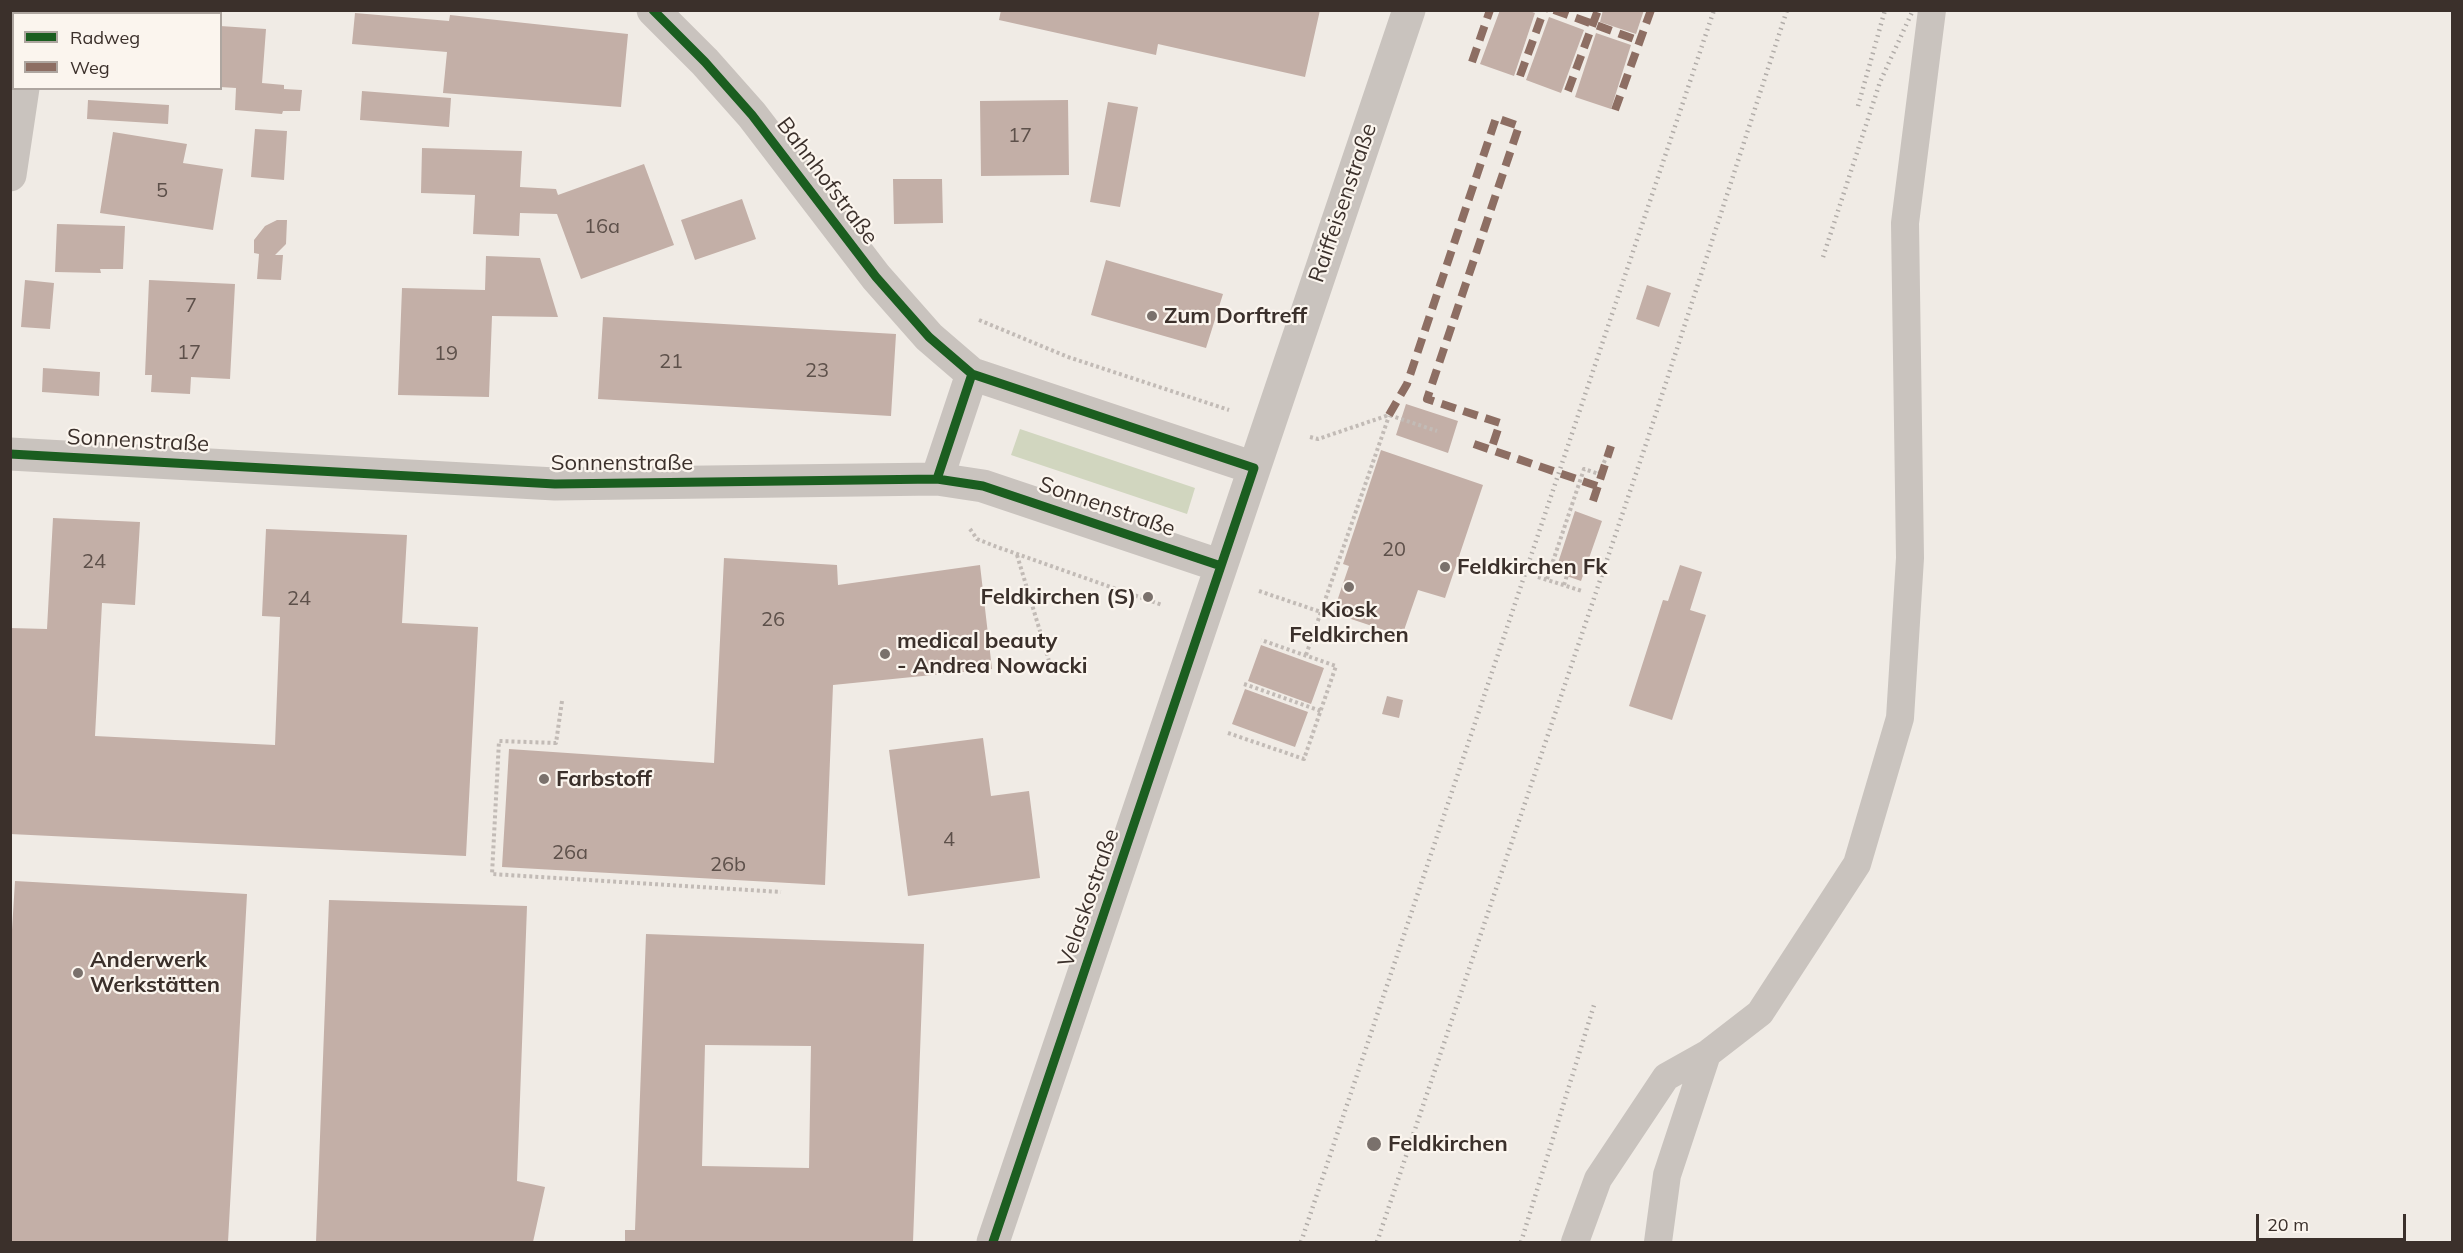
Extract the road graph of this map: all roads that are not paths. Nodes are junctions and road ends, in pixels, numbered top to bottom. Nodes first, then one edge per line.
1 (653, 10) edge
2 (1408, 10) edge
3 (1932, 10) edge
4 (23, 90) edge
5 (10, 175) edge
6 (972, 374) junction
7 (10, 454) edge
8 (1254, 468) junction
9 (937, 478) junction
10 (1219, 571) junction
11 (1707, 1054) junction
12 (993, 1242) edge
13 (1575, 1242) edge
14 (1658, 1242) edge

1 - 6 street, Bahnhofstraße
2 - 8 street, Raiffeisenstraße
3 - 11 lane
4 - 5 street
6 - 8 street, Bahnhofstraße
6 - 9 street
7 - 9 street, Sonnenstraße
8 - 10 street, Raiffeisenstraße
9 - 10 street, Sonnenstraße
10 - 12 street, Velaskostraße
11 - 13 lane
11 - 14 lane

